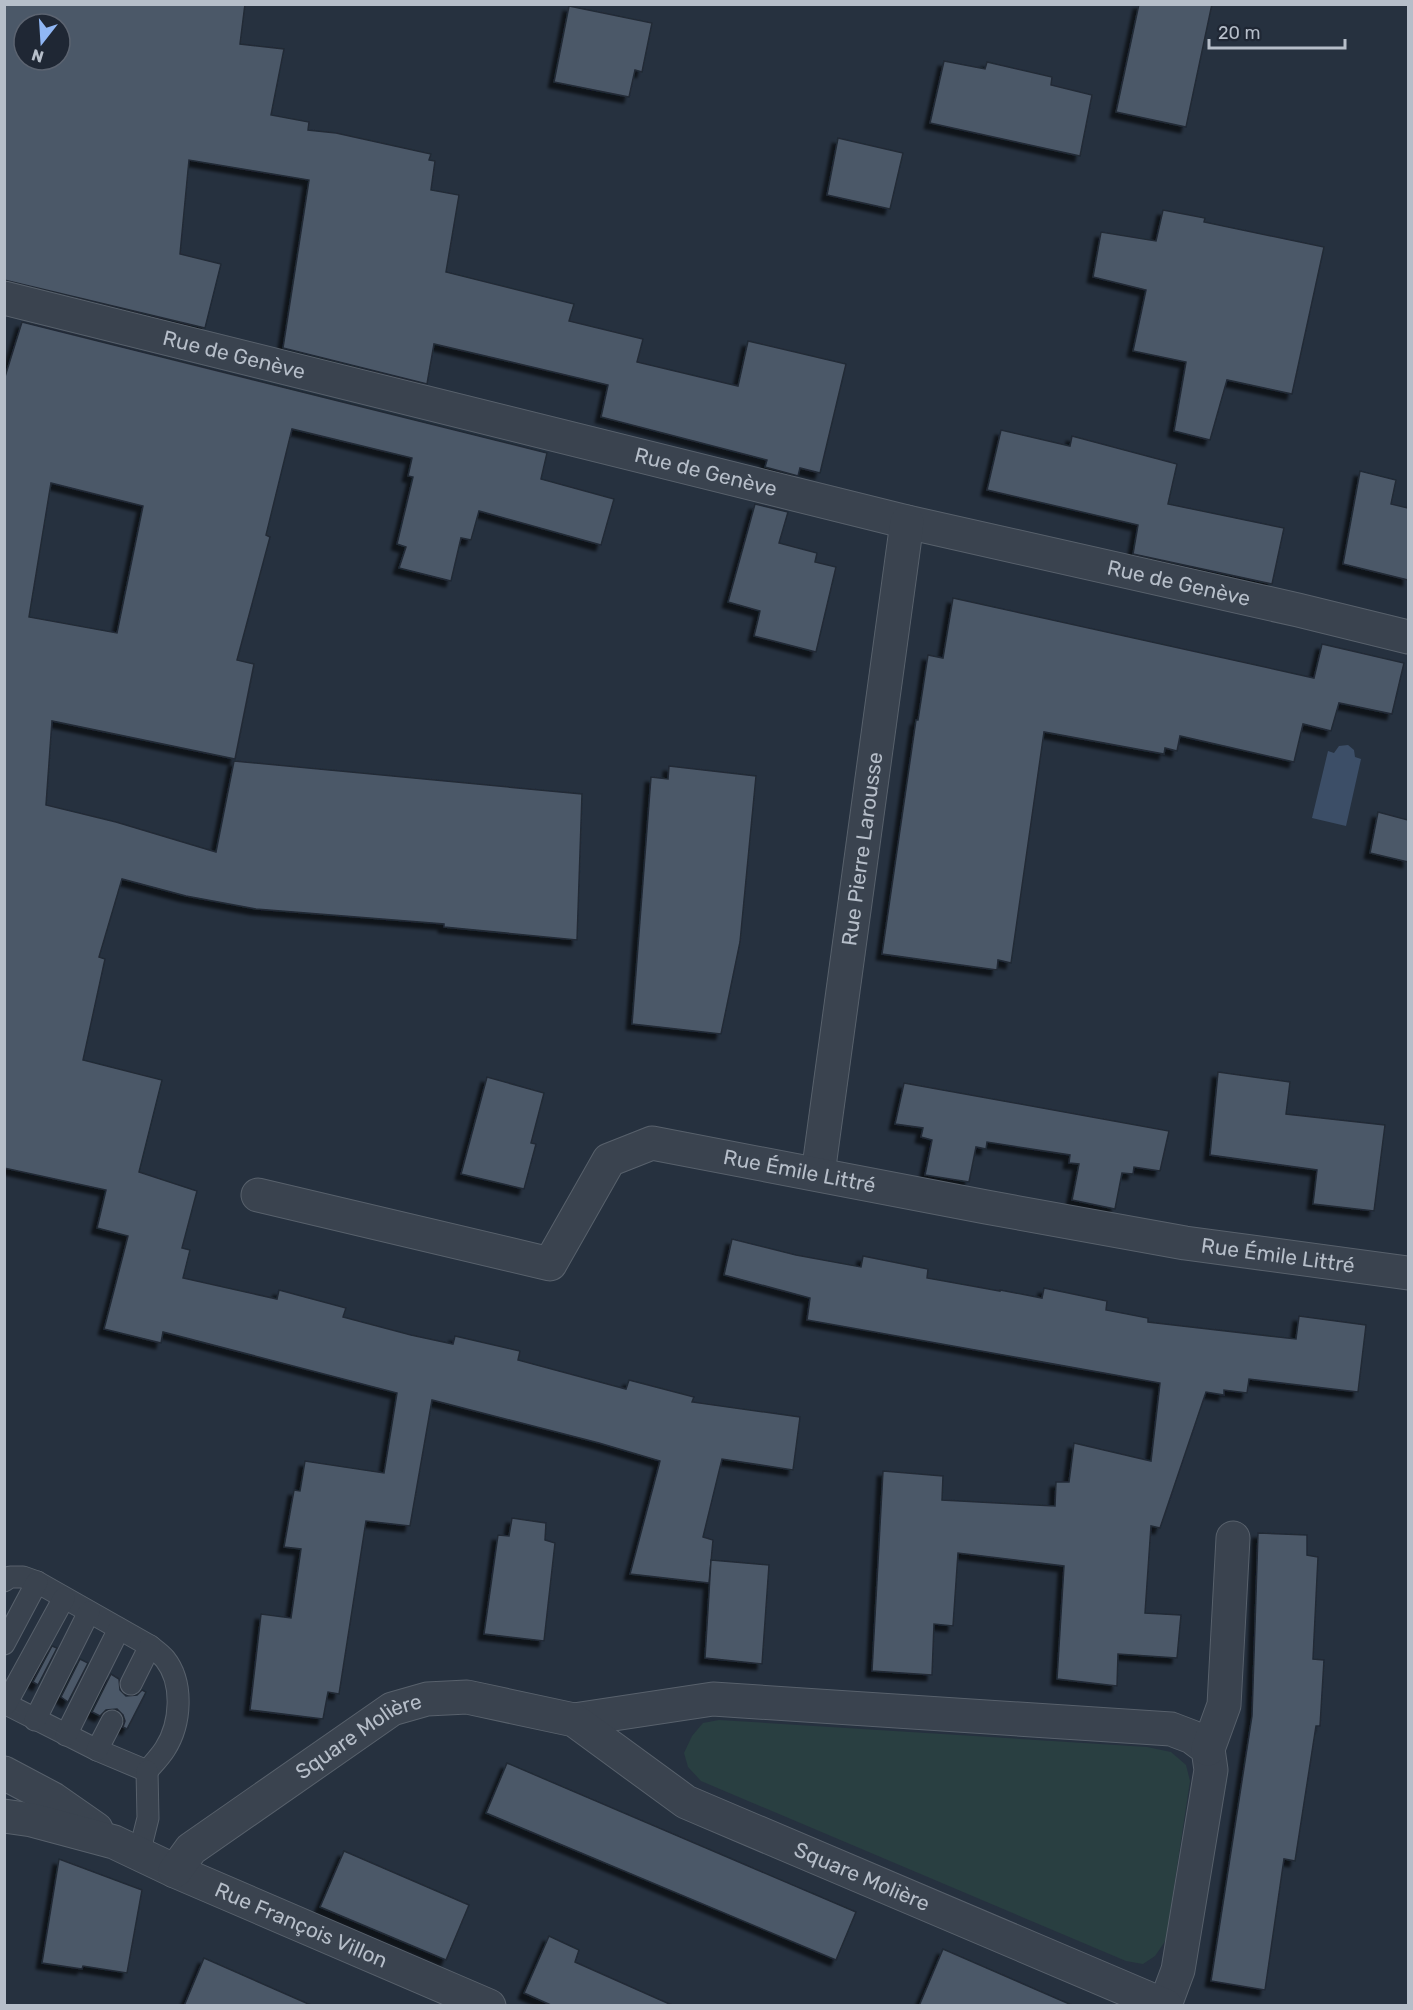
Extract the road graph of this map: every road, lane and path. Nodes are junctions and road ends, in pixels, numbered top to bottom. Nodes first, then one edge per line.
1 (4, 298) edge
2 (907, 522) junction
3 (1408, 638) edge
4 (818, 1174) junction
5 (258, 1195) dead end
6 (1408, 1273) edge
7 (1233, 1538) dead end
8 (4, 1581) edge
9 (37, 1582) junction
10 (64, 1598) junction
11 (89, 1612) junction
12 (119, 1629) junction
13 (4, 1644) edge
14 (150, 1646) junction
15 (131, 1684) dead end
16 (5, 1704) edge
17 (35, 1720) junction
18 (574, 1720) junction
19 (112, 1721) dead end
20 (66, 1735) junction
21 (1208, 1749) junction
22 (97, 1750) junction
23 (147, 1771) junction
24 (4, 1773) edge
25 (4, 1816) edge
26 (127, 1848) junction
27 (175, 1871) junction
28 (1165, 2005) edge
29 (489, 2006) edge

1 - 2 street, Rue de Genève
2 - 3 street, Rue de Genève
2 - 4 street, Rue Pierre Larousse
4 - 5 street, Rue Émile Littré
4 - 6 street, Rue Émile Littré
7 - 21 street, Square Molière
8 - 9 lane
9 - 10 lane
9 - 13 lane
10 - 11 lane
10 - 16 lane
11 - 12 lane
11 - 17 lane
12 - 14 lane
12 - 20 lane
14 - 15 lane
14 - 23 lane
16 - 17 lane
17 - 20 lane
18 - 21 street, Square Molière
18 - 27 street, Square Molière
18 - 28 street, Square Molière
19 - 22 lane
20 - 22 lane
21 - 28 street, Square Molière
22 - 23 lane
23 - 26 lane
24 - 26 street, Rue François Villon
25 - 26 street, Rue François Villon
26 - 27 street, Rue François Villon
27 - 29 street, Rue François Villon

